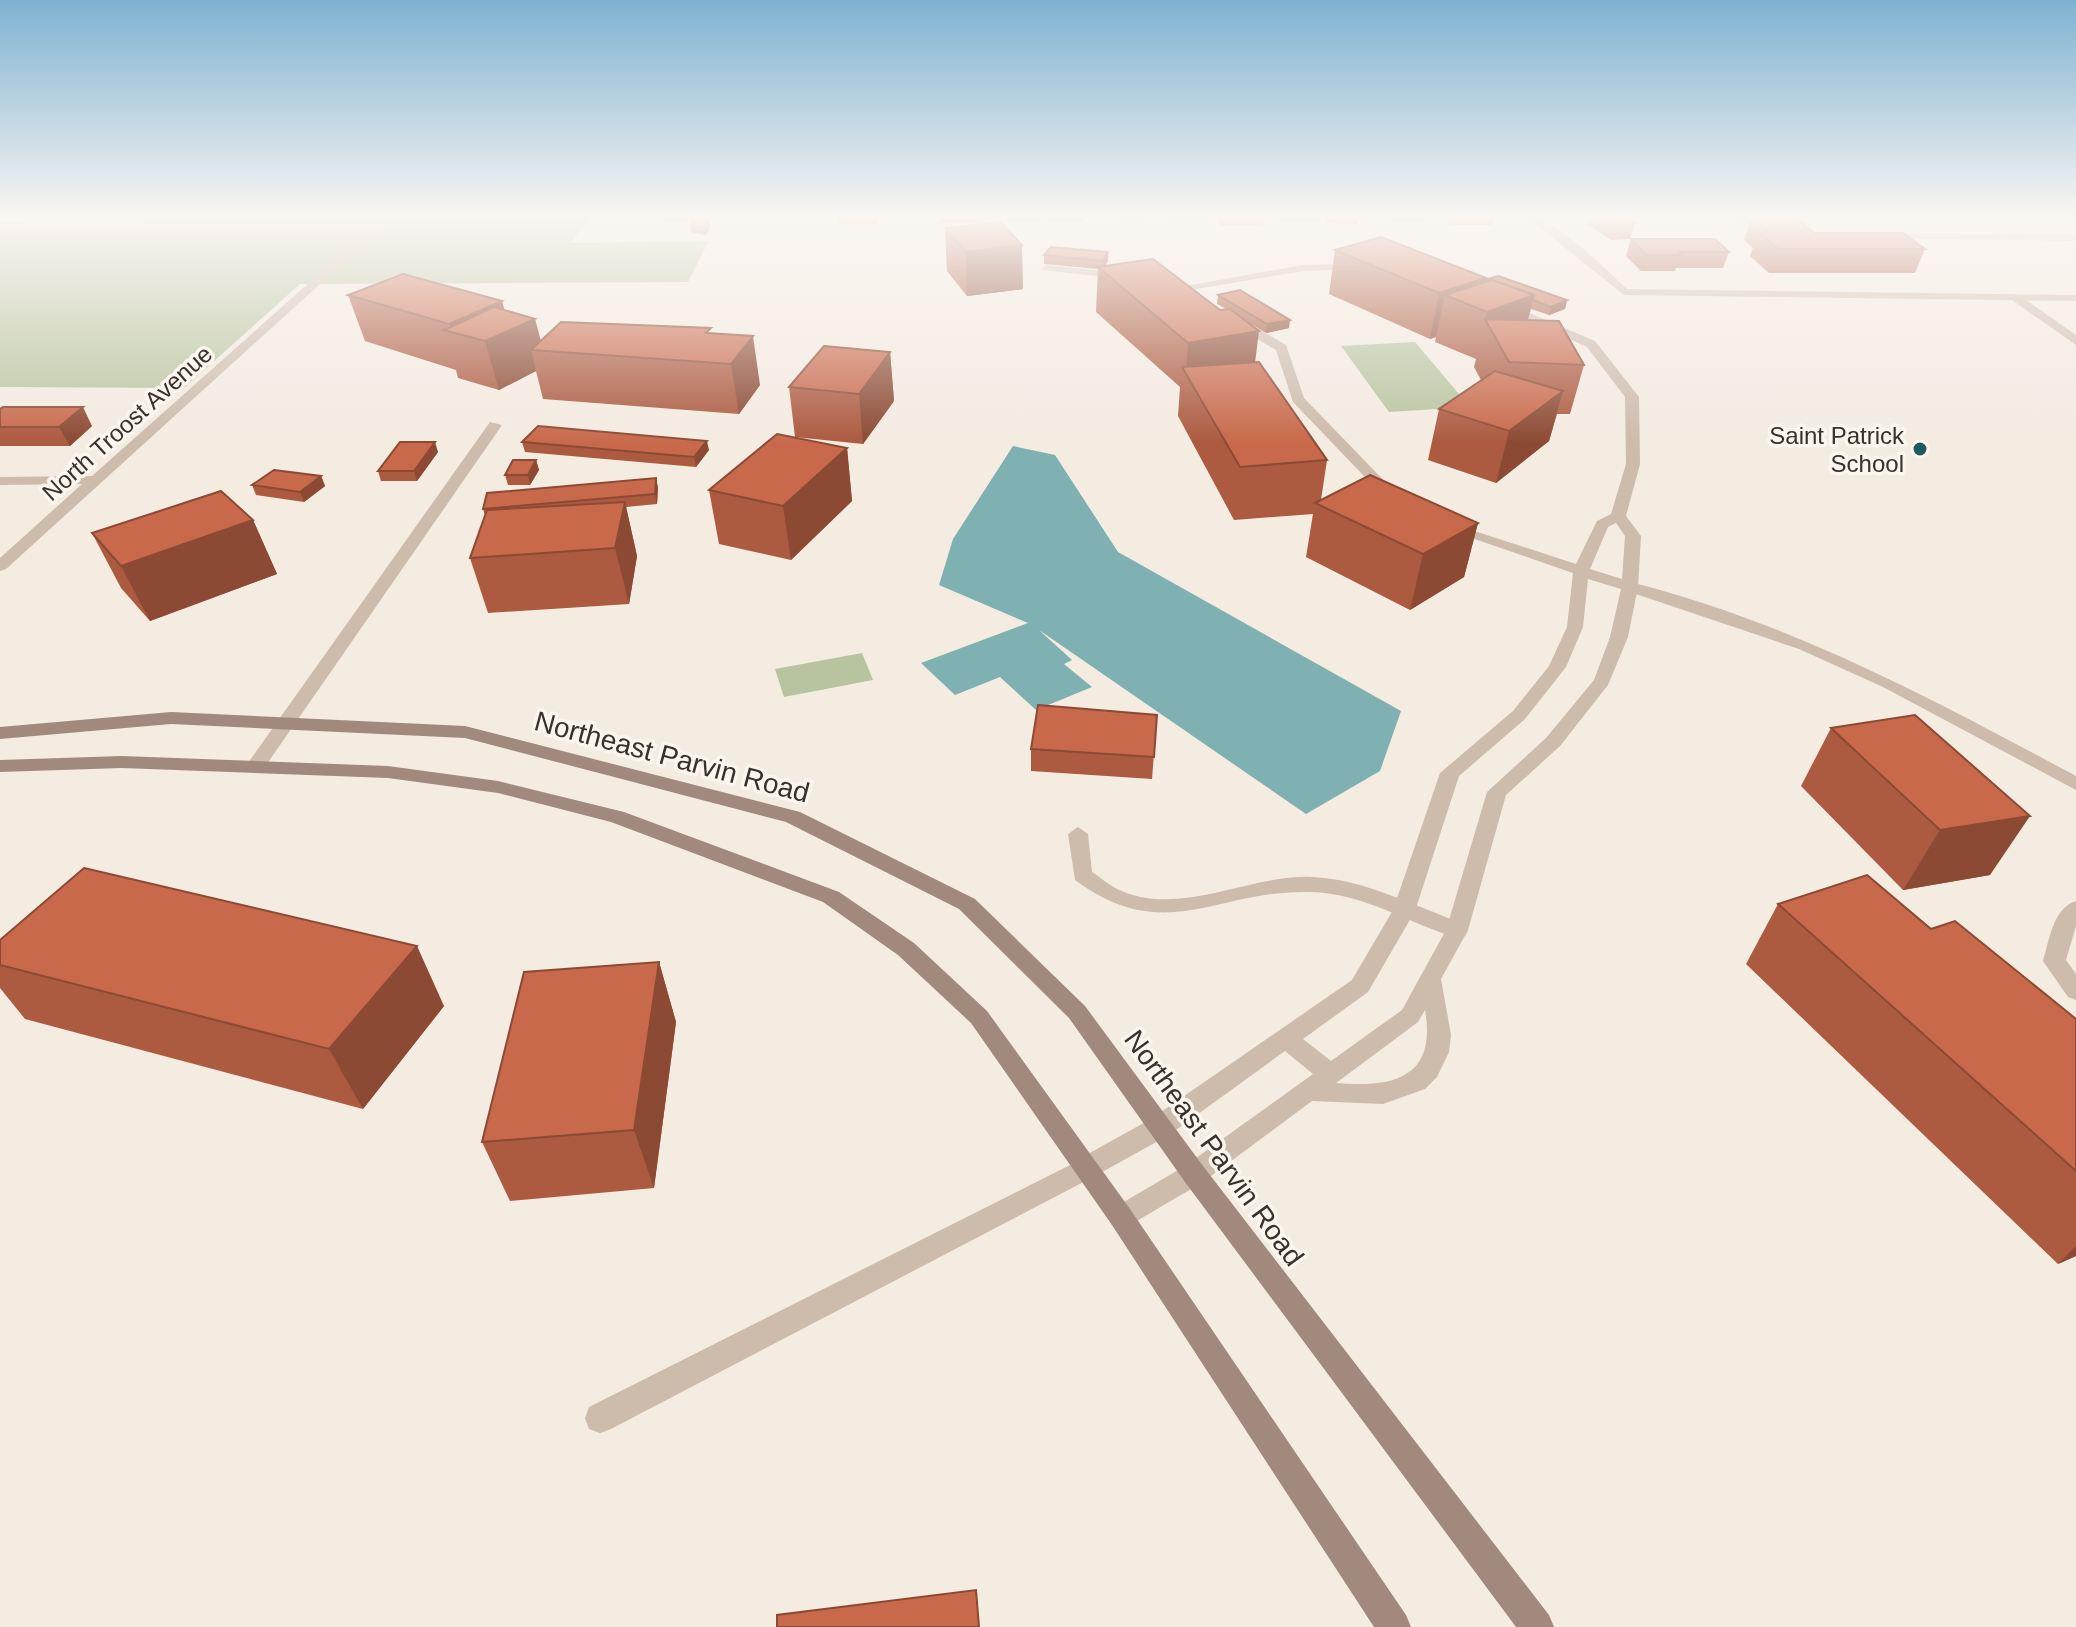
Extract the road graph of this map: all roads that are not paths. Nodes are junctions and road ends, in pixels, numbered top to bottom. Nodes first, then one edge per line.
1 (305, 291) edge
2 (1182, 291) edge
3 (1623, 291) edge
4 (2016, 298) junction
5 (2076, 298) edge
6 (1493, 301) edge
7 (1205, 303) edge
8 (1218, 311) edge
9 (2076, 341) edge
10 (495, 425) dead end
11 (98, 480) junction
12 (0, 481) edge
13 (1397, 502) edge
14 (1618, 516) junction
15 (1437, 523) edge
16 (0, 566) edge
17 (1581, 571) junction
18 (1630, 587) junction
19 (286, 721) junction
20 (0, 733) edge
21 (0, 766) edge
22 (255, 767) junction
23 (2076, 784) edge
24 (1078, 834) dead end
25 (2076, 909) edge
26 (1404, 911) junction
27 (1457, 930) junction
28 (1430, 979) junction
29 (2076, 991) edge
30 (1286, 1038) junction
31 (1331, 1075) junction
32 (1308, 1091) junction
33 (1160, 1127) junction
34 (1086, 1168) junction
35 (1194, 1174) junction
36 (1121, 1217) junction
37 (600, 1418) dead end
38 (1394, 1627) edge
39 (1537, 1627) edge

1 - 11 street, North Troost Avenue
2 - 7 street
3 - 4 street
4 - 5 street
4 - 9 street
6 - 14 street
8 - 13 street
10 - 19 street
11 - 12 street
11 - 16 street, North Troost Avenue
14 - 17 street
14 - 18 street
15 - 17 street
17 - 18 street
17 - 26 street
18 - 23 street
18 - 27 street
19 - 20 main road, Northeast Parvin Road
19 - 22 street
19 - 33 main road, Northeast Parvin Road
21 - 22 main road
22 - 34 main road
24 - 26 street
25 - 29 street
26 - 27 street
26 - 30 street
27 - 28 street
28 - 31 street
28 - 32 street
30 - 31 street
30 - 33 street
31 - 32 street
32 - 35 street
33 - 34 street
33 - 35 main road, Northeast Parvin Road
34 - 36 main road
34 - 37 street
35 - 36 street
35 - 39 main road, Northeast Parvin Road
36 - 38 main road

